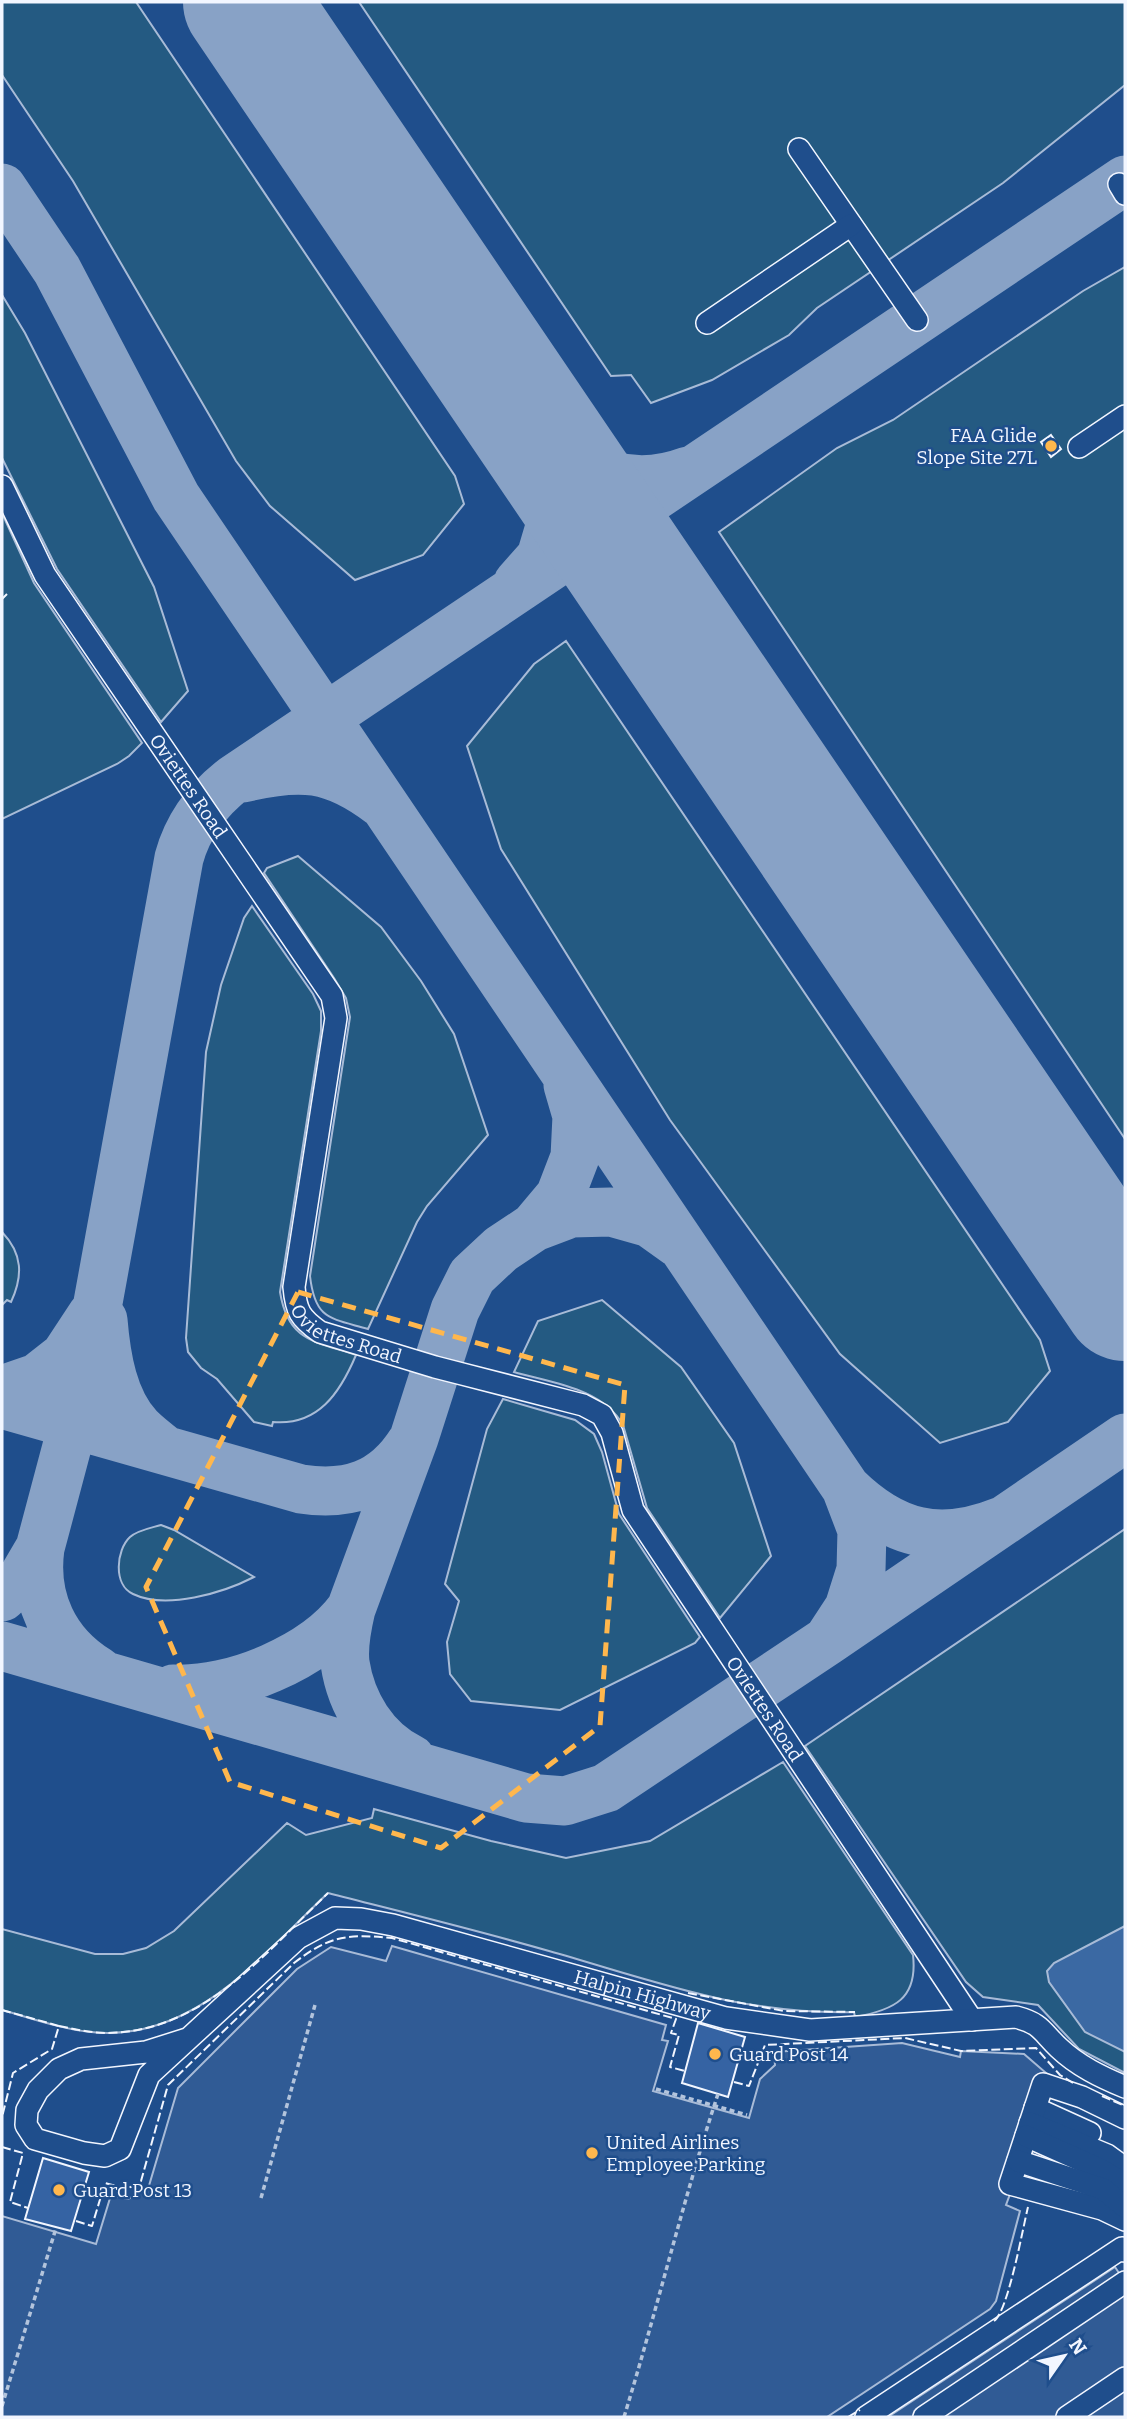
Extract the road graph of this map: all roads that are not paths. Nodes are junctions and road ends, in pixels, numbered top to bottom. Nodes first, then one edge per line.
1 (799, 149) dead end
2 (851, 225) junction
3 (917, 320) dead end
4 (707, 323) dead end
5 (1125, 416) edge
6 (1079, 447) dead end
7 (2, 486) edge
8 (972, 2020) junction
9 (187, 2039) junction
10 (1125, 2087) edge
11 (1035, 2110) junction
12 (1125, 2118) edge
13 (1125, 2134) edge
14 (1125, 2153) edge
15 (1125, 2168) edge
16 (1124, 2203) edge
17 (1125, 2251) edge
18 (1125, 2282) edge
19 (1125, 2378) edge
20 (866, 2417) edge
21 (924, 2417) edge
22 (1067, 2417) edge

1 - 2 lane
2 - 3 lane
2 - 4 lane
5 - 6 lane
7 - 8 lane, Oviettes Road
8 - 9 lane, Halpin Highway
8 - 10 lane, Halpin Highway
9 - 9 lane, Halpin Highway
11 - 12 lane
11 - 13 lane
11 - 14 lane
11 - 15 lane
11 - 16 lane
11 - 16 lane
17 - 20 lane
18 - 21 lane
19 - 22 lane

